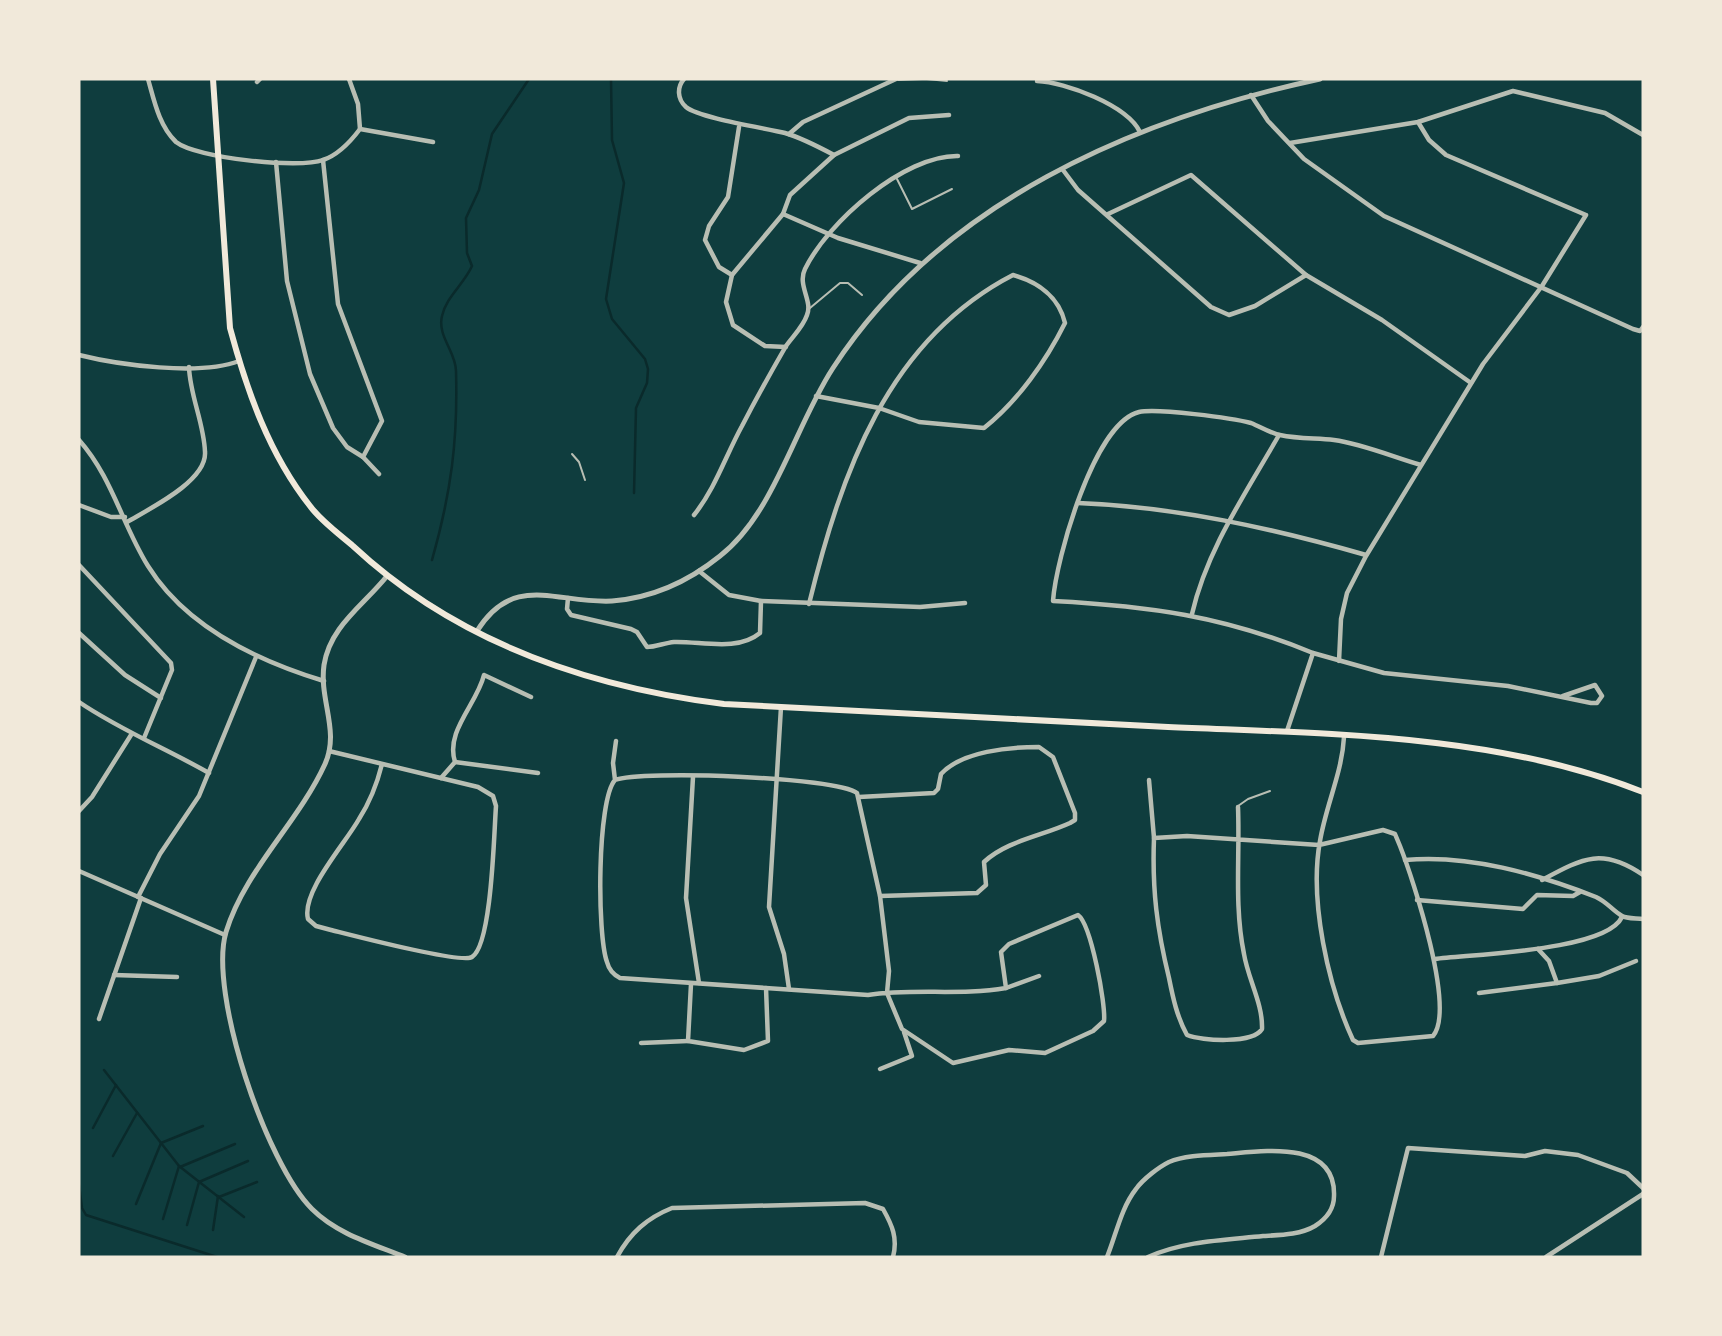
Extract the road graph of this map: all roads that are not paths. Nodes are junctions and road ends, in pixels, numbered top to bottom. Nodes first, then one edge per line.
1 (148, 79) edge
2 (213, 79) edge
3 (349, 79) edge
4 (684, 79) edge
5 (922, 79) edge
6 (927, 79) edge
7 (1320, 79) edge
8 (895, 80) edge
9 (1057, 80) edge
10 (947, 81) dead end
11 (1037, 81) dead end
12 (1251, 95) junction
13 (950, 115) dead end
14 (1418, 122) junction
15 (739, 127) junction
16 (360, 129) junction
17 (1140, 132) junction
18 (789, 134) junction
19 (1643, 135) edge
20 (433, 142) dead end
21 (1289, 143) junction
22 (218, 155) junction
23 (834, 155) junction
24 (958, 156) dead end
25 (323, 160) junction
26 (276, 162) junction
27 (1063, 170) junction
28 (896, 178) junction
29 (952, 188) dead end
30 (783, 214) junction
31 (1108, 214) junction
32 (828, 234) junction
33 (920, 263) junction
34 (732, 275) junction
35 (1306, 275) junction
36 (1542, 286) junction
37 (862, 295) dead end
38 (810, 308) junction
39 (1642, 329) edge
40 (786, 346) junction
41 (79, 355) edge
42 (239, 361) junction
43 (189, 367) junction
44 (1471, 383) junction
45 (816, 396) junction
46 (878, 408) junction
47 (1279, 435) junction
48 (79, 440) edge
49 (572, 454) dead end
50 (363, 457) junction
51 (1421, 466) junction
52 (379, 474) dead end
53 (585, 480) dead end
54 (1078, 503) junction
55 (79, 505) edge
56 (694, 515) dead end
57 (126, 519) junction
58 (1230, 520) junction
59 (1366, 556) junction
60 (79, 565) edge
61 (699, 572) junction
62 (387, 576) junction
63 (568, 598) junction
64 (761, 601) junction
65 (965, 603) dead end
66 (809, 604) junction
67 (1192, 614) junction
68 (477, 631) junction
69 (79, 633) edge
70 (1313, 653) junction
71 (256, 657) junction
72 (1339, 661) junction
73 (324, 681) junction
74 (531, 696) dead end
75 (1563, 696) junction
76 (161, 698) junction
77 (79, 702) edge
78 (780, 707) junction
79 (1287, 732) junction
80 (131, 735) junction
81 (1345, 737) junction
82 (144, 738) junction
83 (616, 741) dead end
84 (329, 751) junction
85 (455, 762) junction
86 (382, 764) junction
87 (209, 773) junction
88 (538, 773) dead end
89 (693, 777) junction
90 (441, 778) junction
91 (775, 779) junction
92 (615, 780) junction
93 (1149, 780) dead end
94 (1270, 791) dead end
95 (1643, 792) edge
96 (859, 797) junction
97 (1238, 807) joint
98 (79, 811) edge
99 (1154, 838) junction
100 (1239, 839) junction
101 (1319, 845) junction
102 (1405, 860) junction
103 (79, 871) edge
104 (1643, 875) edge
105 (1541, 880) junction
106 (1580, 892) junction
107 (880, 896) junction
108 (139, 898) junction
109 (1418, 900) junction
110 (1622, 917) junction
111 (1643, 919) edge
112 (225, 935) junction
113 (1537, 948) junction
114 (1435, 959) junction
115 (1636, 961) dead end
116 (114, 975) junction
117 (1039, 976) dead end
118 (177, 977) dead end
119 (699, 983) junction
120 (1557, 983) junction
121 (691, 984) junction
122 (766, 988) junction
123 (1006, 988) junction
124 (789, 989) junction
125 (887, 993) junction
126 (1479, 993) dead end
127 (99, 1019) dead end
128 (902, 1029) junction
129 (688, 1041) junction
130 (641, 1044) dead end
131 (880, 1069) dead end
132 (1643, 1191) edge
133 (405, 1257) edge
134 (617, 1257) edge
135 (893, 1257) edge
136 (1107, 1257) edge
137 (1148, 1257) edge
138 (1381, 1257) edge
139 (1546, 1257) edge

1 - 22 street
2 - 22 main road
3 - 16 street
4 - 15 street
5 - 8 lane
6 - 10 lane
7 - 12 street
8 - 18 street
9 - 11 street
9 - 17 street
12 - 17 street
12 - 21 street
13 - 23 street
14 - 19 street
14 - 21 street
14 - 36 street
15 - 18 street
15 - 34 street
16 - 20 street
16 - 25 street
17 - 27 street
18 - 23 street
21 - 36 street
22 - 26 street
22 - 42 main road
23 - 30 street
24 - 28 street
25 - 26 street
25 - 50 street
26 - 50 street
27 - 31 street
27 - 33 street
28 - 29 lane
28 - 32 street
30 - 32 street
30 - 34 street
31 - 35 street
31 - 35 street
32 - 33 street
32 - 38 street
33 - 45 street
34 - 40 street
35 - 44 street
36 - 39 street
36 - 44 street
37 - 38 lane
38 - 40 street
40 - 56 street
41 - 43 street
42 - 43 street
42 - 62 main road
43 - 57 street
44 - 51 street
45 - 46 street
45 - 61 street
46 - 46 street
46 - 66 street
47 - 51 street
47 - 54 street
47 - 58 street
48 - 57 street
49 - 53 lane
50 - 52 street
51 - 59 street
54 - 58 street
54 - 67 street
55 - 57 street
57 - 71 street
58 - 59 street
58 - 67 street
59 - 72 street
60 - 76 street
61 - 63 street
61 - 64 street
62 - 68 main road
62 - 73 street
63 - 64 street
63 - 68 street
64 - 66 street
65 - 66 street
67 - 70 street
68 - 78 main road
69 - 76 street
70 - 72 street
70 - 79 street
71 - 73 street
71 - 87 street
72 - 75 street
73 - 84 street
74 - 85 street
75 - 75 street
76 - 82 street
77 - 80 street
78 - 79 main road
78 - 91 street
79 - 81 main road
80 - 82 street
80 - 98 street
81 - 95 main road
81 - 101 street
82 - 87 street
83 - 92 street
84 - 86 street
84 - 112 street
85 - 88 street
85 - 90 street
86 - 90 street
86 - 90 street
87 - 108 street
89 - 91 street
89 - 92 street
89 - 119 street
91 - 96 street
91 - 124 street
92 - 121 street
93 - 99 street
94 - 97 lane
96 - 107 street
96 - 107 street
97 - 100 street
99 - 100 street
99 - 100 street
100 - 101 street
101 - 102 street
101 - 114 street
102 - 105 street
102 - 109 street
103 - 108 street
104 - 105 street
105 - 106 street
106 - 109 street
106 - 110 street
107 - 125 street
108 - 112 street
108 - 116 street
109 - 114 street
110 - 111 street
110 - 113 street
112 - 133 street
113 - 114 street
113 - 120 street
115 - 120 street
116 - 118 street
116 - 127 street
117 - 123 street
119 - 121 street
119 - 122 street
120 - 126 street
121 - 129 street
122 - 124 street
122 - 129 street
123 - 125 street
123 - 128 street
124 - 125 street
125 - 128 street
128 - 131 street
129 - 130 street
132 - 138 street
132 - 139 street
134 - 135 street
136 - 137 street

